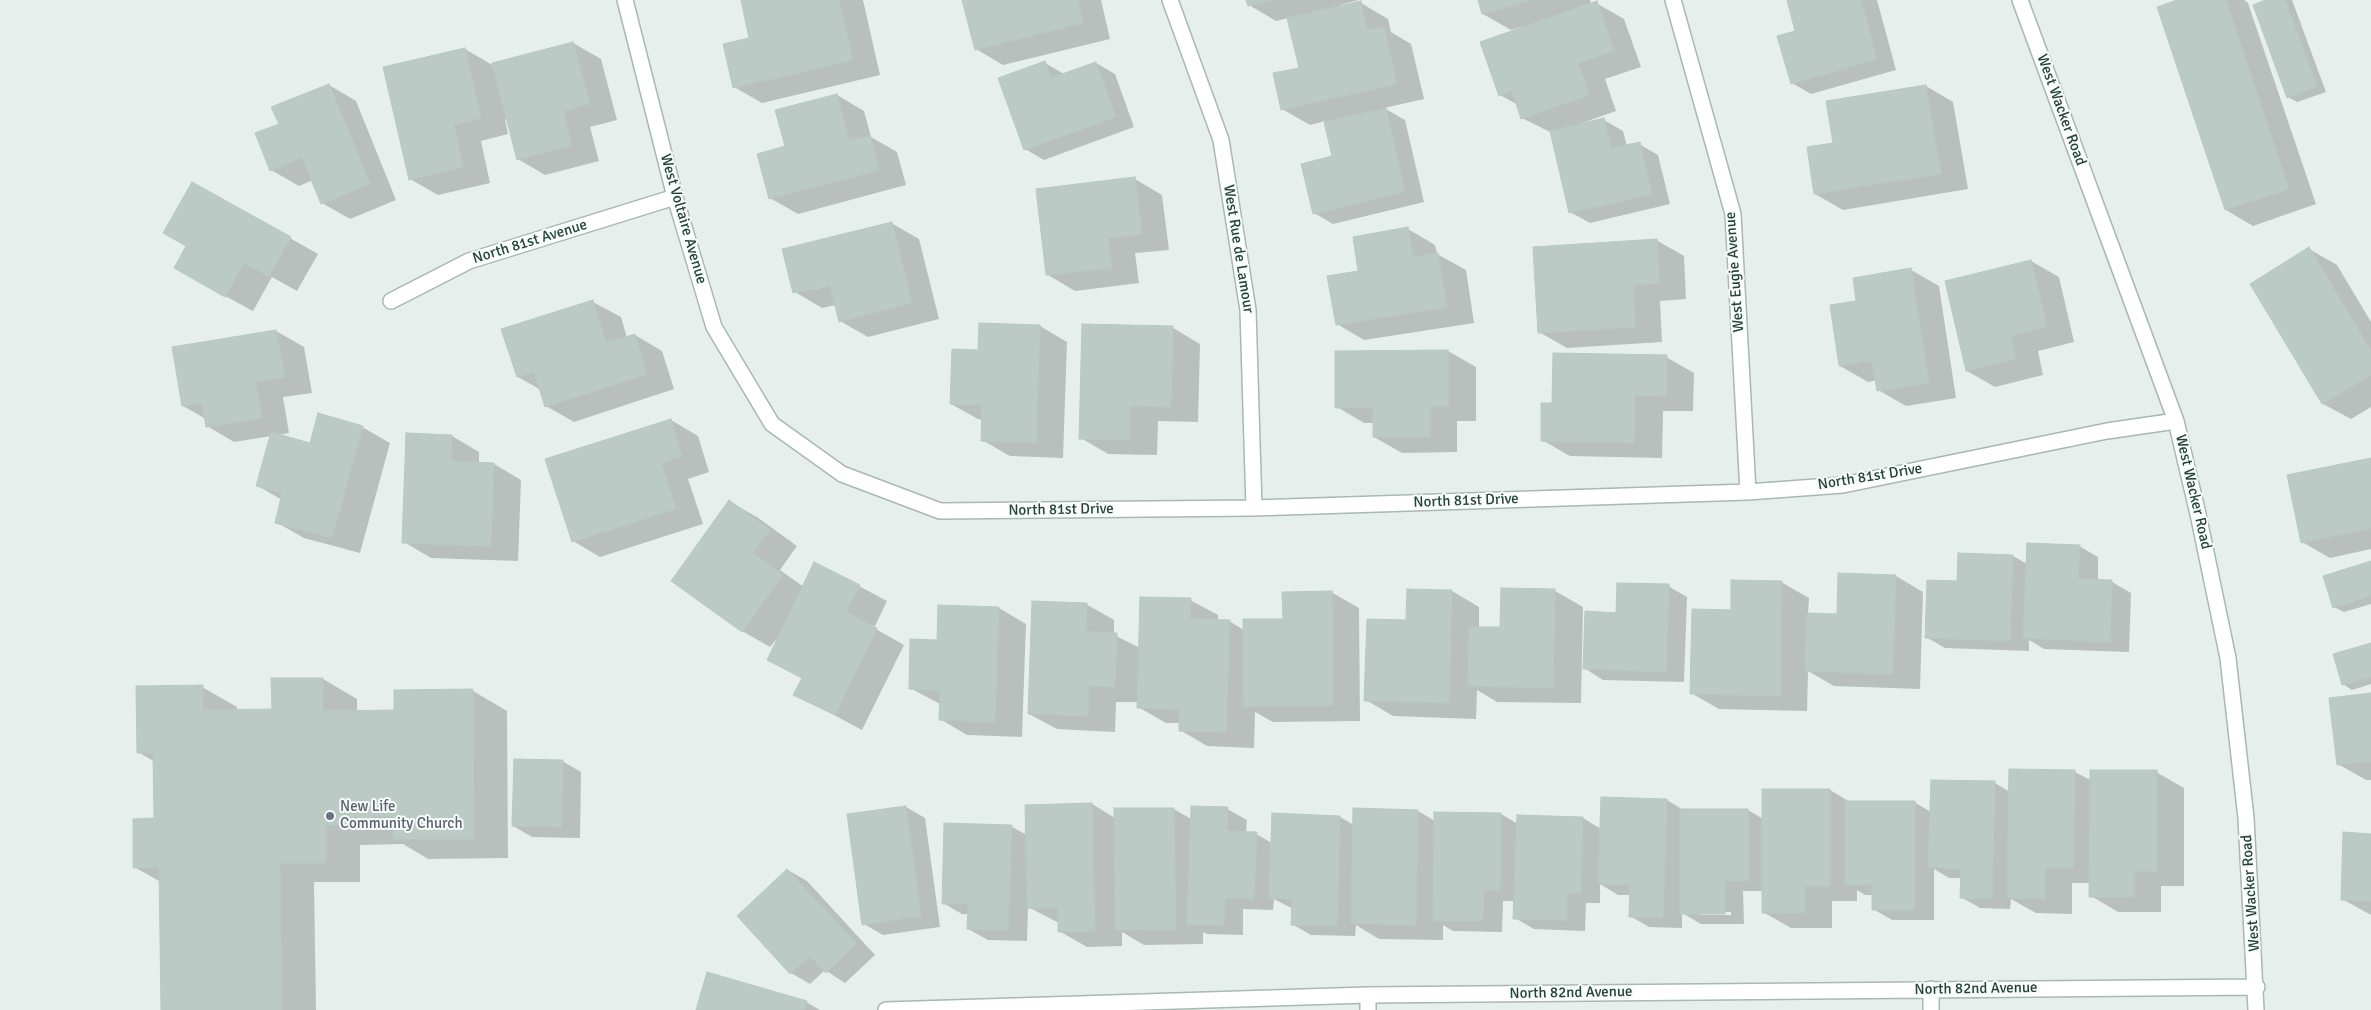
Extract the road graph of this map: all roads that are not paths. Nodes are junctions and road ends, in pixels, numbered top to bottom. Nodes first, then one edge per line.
1 (625, 0) edge
2 (1170, 0) edge
3 (1673, 0) edge
4 (2020, 0) edge
5 (675, 197) junction
6 (391, 301) dead end
7 (2176, 421) junction
8 (772, 424) joint
9 (1748, 492) junction
10 (1254, 508) junction
11 (2257, 987) junction
12 (1931, 989) junction
13 (1368, 994) junction
14 (886, 1010) edge
15 (1368, 1010) edge
16 (1931, 1010) edge
17 (2256, 1010) edge

1 - 5 street, West Voltaire Avenue
2 - 10 street, West Rue de Lamour
3 - 9 street, West Eugie Avenue
4 - 7 street, West Wacker Road
5 - 6 street, North 81st Avenue
5 - 8 street, West Voltaire Avenue
7 - 9 street, North 81st Drive
7 - 11 street, West Wacker Road
8 - 10 street, North 81st Drive
9 - 10 street, North 81st Drive
11 - 12 street, North 82nd Avenue
11 - 17 street, West Wacker Road
12 - 13 street, North 82nd Avenue
12 - 16 street
13 - 14 street, North 82nd Avenue
13 - 15 street

